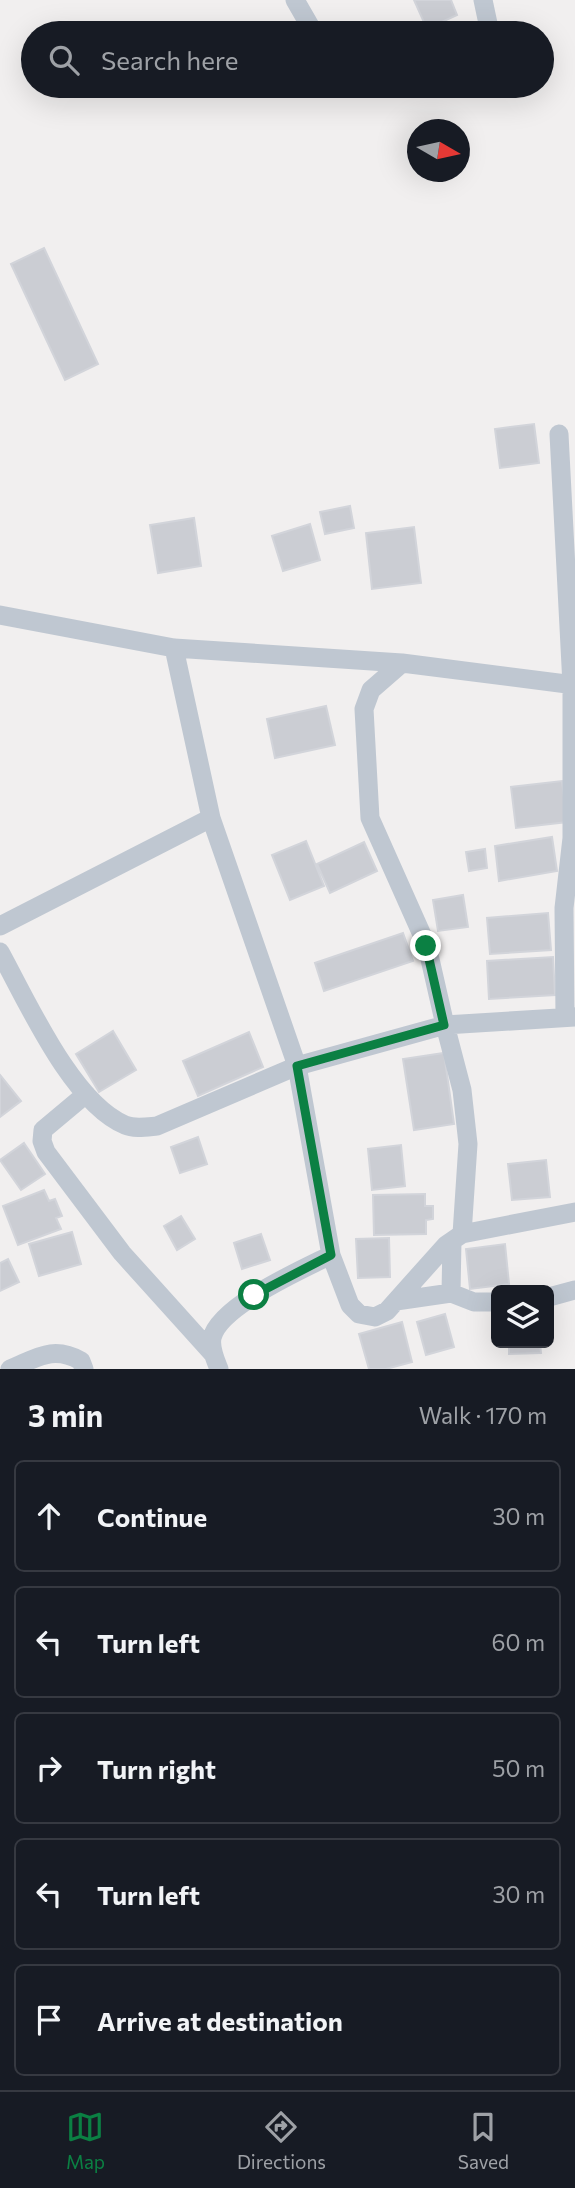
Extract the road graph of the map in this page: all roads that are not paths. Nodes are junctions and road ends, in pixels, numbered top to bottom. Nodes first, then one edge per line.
1 (296, 0) edge
2 (483, 0) edge
3 (307, 21) edge
4 (487, 21) edge
5 (559, 434) dead end
6 (0, 615) edge
7 (174, 648) junction
8 (402, 663) junction
9 (574, 685) edge
10 (211, 818) junction
11 (0, 926) edge
12 (0, 952) edge
13 (570, 1017) edge
14 (444, 1025) junction
15 (297, 1066) junction
16 (86, 1094) junction
17 (575, 1212) edge
18 (457, 1238) junction
19 (331, 1255) junction
20 (575, 1290) edge
21 (451, 1293) junction
22 (554, 1296) edge
23 (396, 1301) junction
24 (491, 1302) edge
25 (215, 1364) edge
26 (10, 1369) edge
27 (84, 1369) edge

1 - 3 street
2 - 4 street
5 - 9 street
6 - 7 street
7 - 8 street
7 - 10 street
8 - 9 street
8 - 14 street
9 - 13 street
10 - 11 street
10 - 15 street
12 - 16 street
13 - 14 street
14 - 15 street
14 - 18 street
15 - 16 street
15 - 19 street
16 - 25 street
17 - 18 street
18 - 21 street
18 - 23 street
19 - 23 street
19 - 25 street
20 - 22 street
21 - 23 street
21 - 24 street
26 - 27 street

